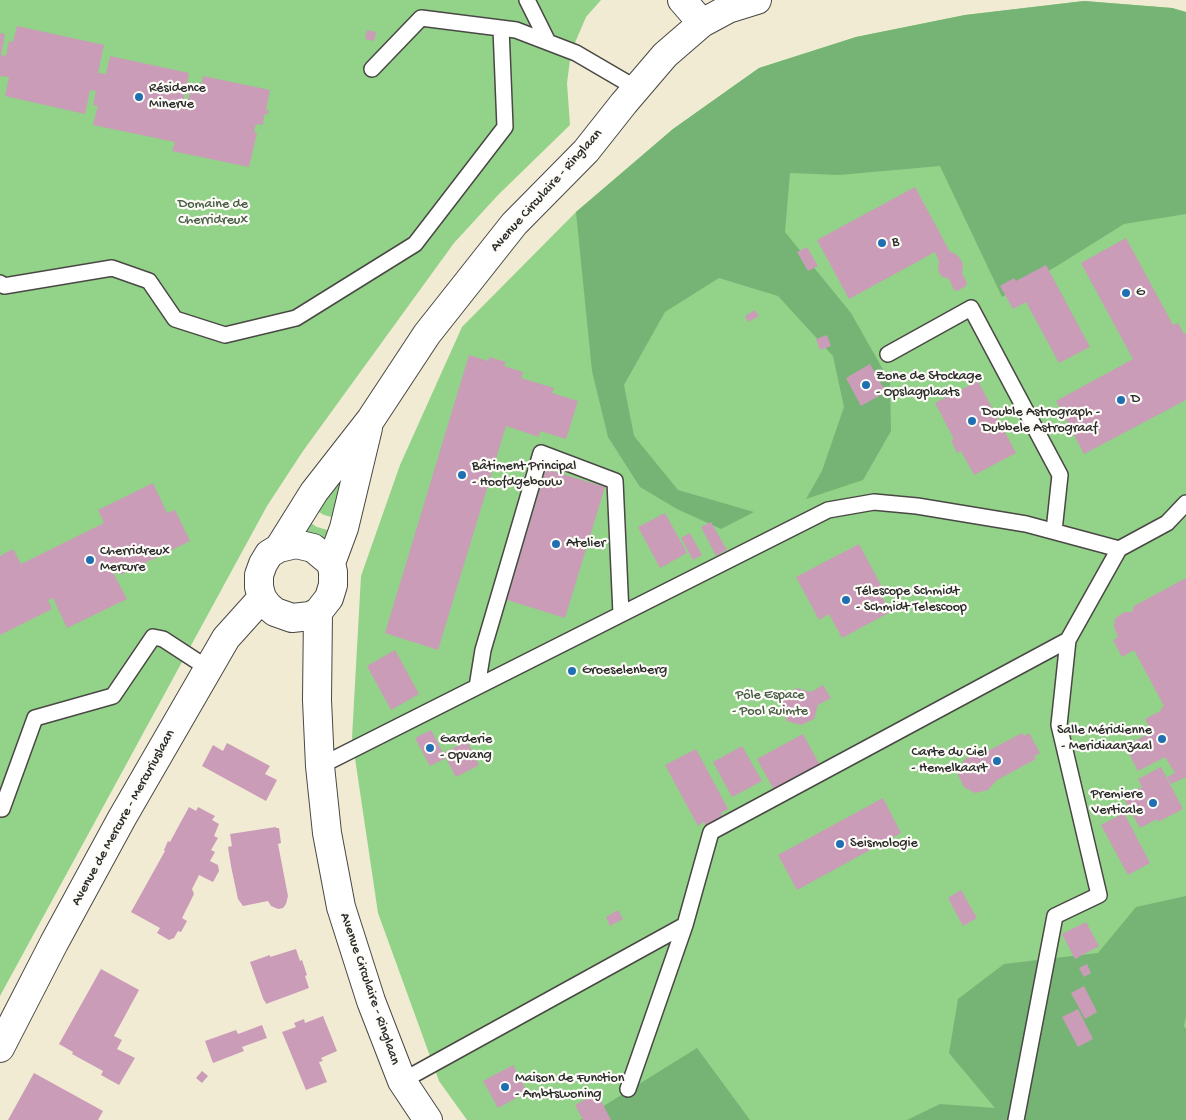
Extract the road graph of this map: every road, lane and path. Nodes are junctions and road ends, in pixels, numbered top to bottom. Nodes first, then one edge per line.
1 (528, 0) edge
2 (682, 0) edge
3 (758, 0) edge
4 (702, 23) junction
5 (501, 28) junction
6 (548, 42) junction
7 (372, 69) dead end
8 (636, 88) junction
9 (0, 283) edge
10 (888, 354) dead end
11 (370, 419) junction
12 (1186, 503) edge
13 (1054, 531) junction
14 (279, 548) junction
15 (1119, 549) junction
16 (331, 563) junction
17 (262, 598) junction
18 (318, 612) junction
19 (621, 614) junction
20 (1068, 640) junction
21 (209, 669) junction
22 (477, 687) junction
23 (320, 766) junction
24 (0, 808) edge
25 (685, 925) junction
26 (0, 1048) edge
27 (402, 1081) junction
28 (628, 1089) dead end
29 (428, 1120) edge
30 (1016, 1120) edge

1 - 6 lane
2 - 4 street
3 - 4 street, Avenue Circulaire - Ringlaan
4 - 8 street, Avenue Circulaire - Ringlaan
5 - 6 lane
5 - 7 lane
5 - 9 lane
6 - 8 lane
8 - 11 street, Avenue Circulaire - Ringlaan
10 - 13 lane
11 - 14 street, Avenue Circulaire - Ringlaan
11 - 16 street, Avenue Circulaire - Ringlaan
12 - 15 lane
13 - 15 lane
13 - 19 lane
14 - 16 street
14 - 17 street, Avenue Circulaire - Ringlaan
15 - 20 lane
16 - 18 street, Avenue Circulaire - Ringlaan
17 - 18 street
17 - 21 street, Avenue de Mercure - Mercuriuslaan
18 - 23 street, Avenue Circulaire - Ringlaan
19 - 22 lane
19 - 22 lane
20 - 25 lane
20 - 30 lane
21 - 24 lane
21 - 26 street, Avenue de Mercure - Mercuriuslaan
22 - 23 lane
23 - 27 street, Avenue Circulaire - Ringlaan
25 - 27 lane
25 - 28 lane
27 - 29 street, Avenue Circulaire - Ringlaan

